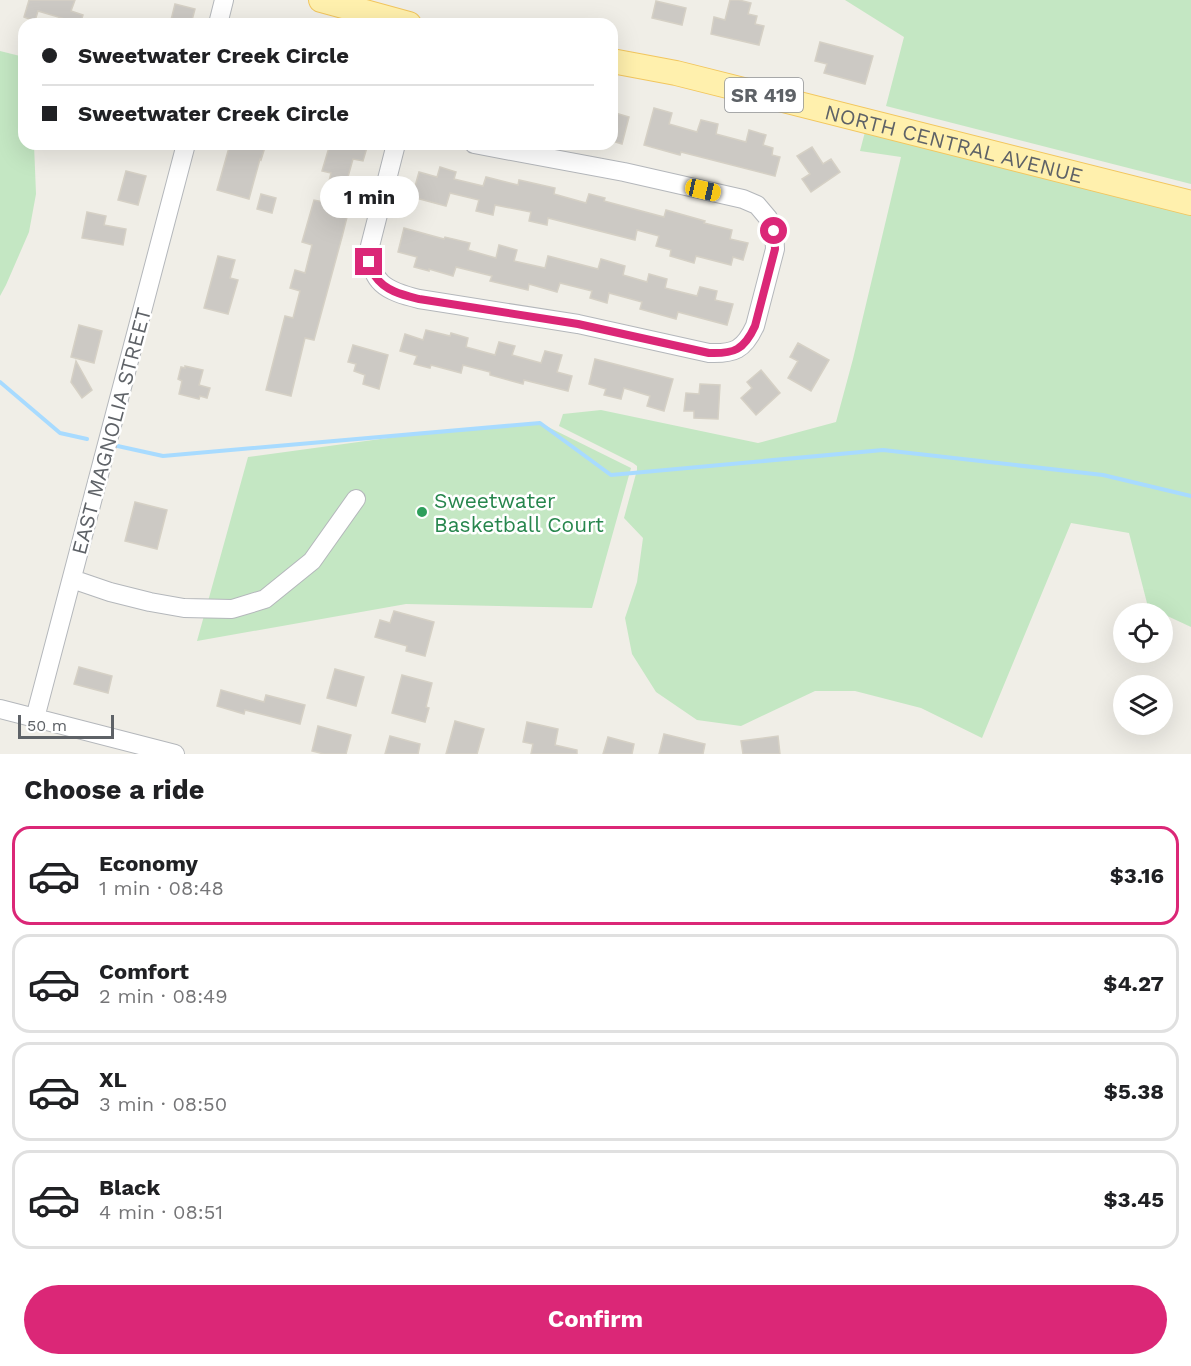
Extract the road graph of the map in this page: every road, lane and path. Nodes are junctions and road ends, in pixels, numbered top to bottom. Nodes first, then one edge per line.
1 (224, 0) edge
2 (321, 0) edge
3 (220, 18) edge
4 (387, 18) edge
5 (618, 62) edge
6 (184, 150) edge
7 (394, 150) edge
8 (506, 150) edge
9 (1191, 203) edge
10 (356, 499) dead end
11 (72, 579) junction
12 (0, 709) edge
13 (35, 718) junction
14 (175, 754) edge

1 - 3 street
2 - 4 main road
5 - 9 main road, NORTH CENTRAL AVENUE / SR 419
6 - 11 street, EAST MAGNOLIA STREET
7 - 8 street
10 - 11 street
11 - 13 street, EAST MAGNOLIA STREET
12 - 13 street
13 - 14 street

